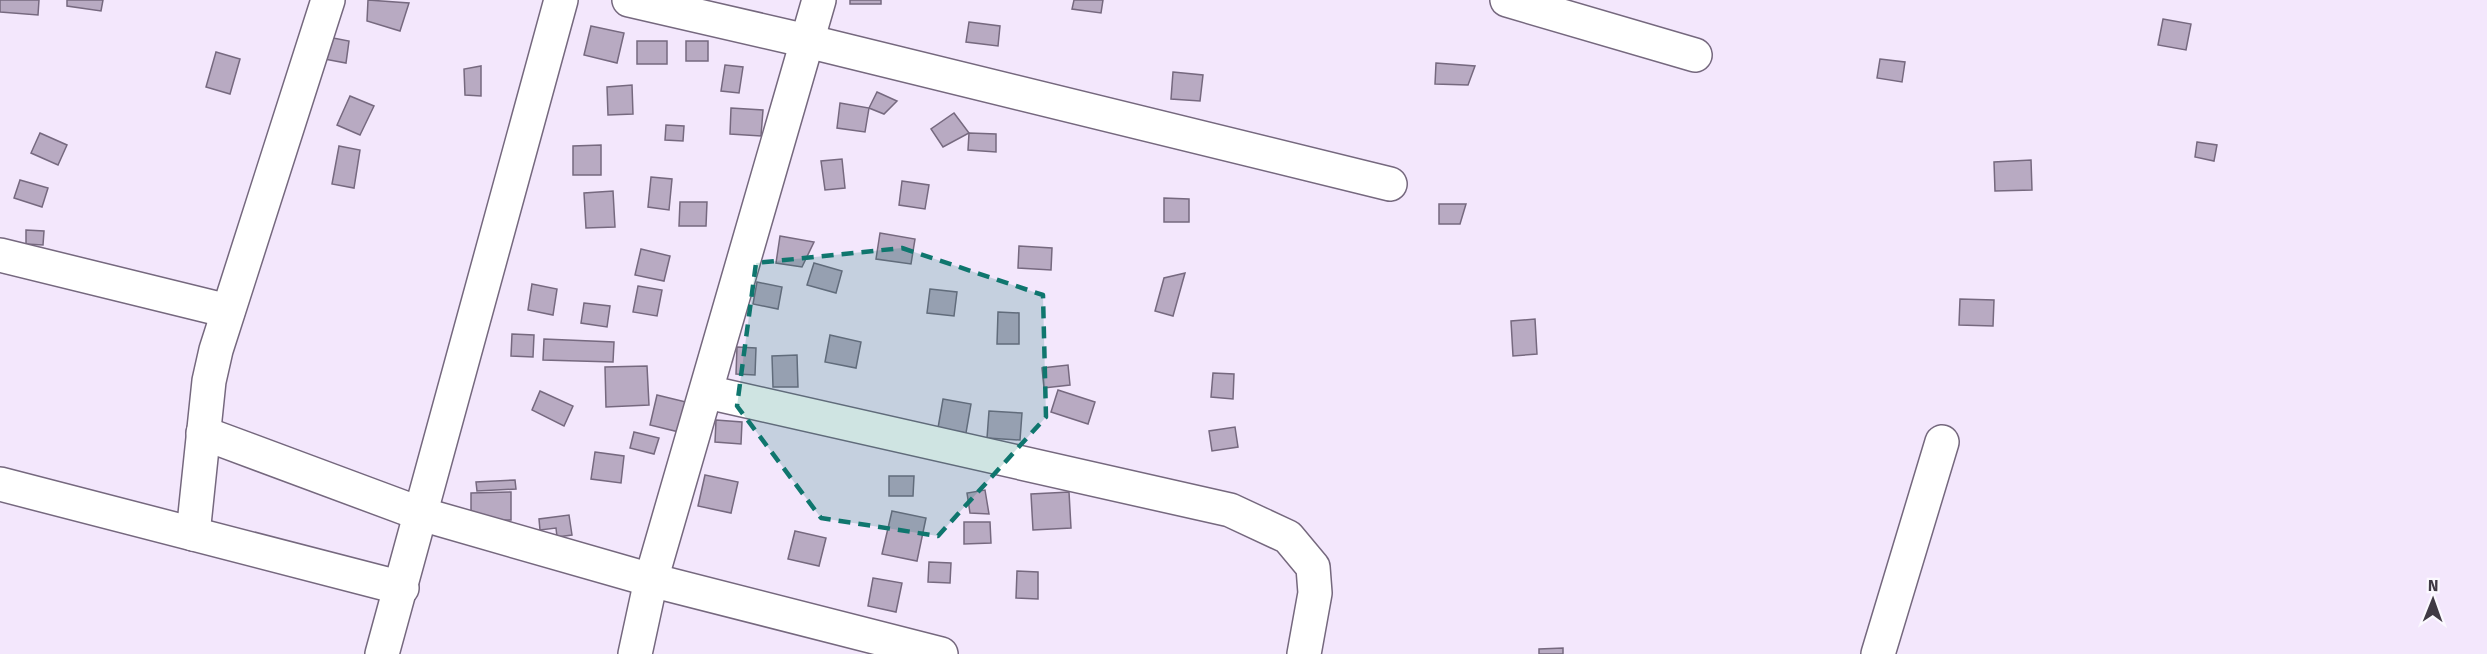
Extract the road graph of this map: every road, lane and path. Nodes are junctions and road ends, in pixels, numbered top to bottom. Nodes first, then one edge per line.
1 (328, 0) edge
2 (561, 0) edge
3 (629, 0) edge
4 (819, 0) edge
5 (1507, 0) edge
6 (807, 41) junction
7 (1695, 55) dead end
8 (1390, 184) dead end
9 (0, 255) edge
10 (228, 311) junction
11 (707, 392) junction
12 (203, 433) junction
13 (1942, 442) dead end
14 (0, 484) edge
15 (421, 514) junction
16 (193, 534) junction
17 (651, 580) junction
18 (402, 588) junction
19 (382, 654) edge
20 (635, 654) edge
21 (941, 654) edge
22 (1304, 654) edge
23 (1878, 654) edge

1 - 10 street
2 - 15 street
3 - 6 street
4 - 6 street
5 - 7 street
6 - 8 street
6 - 11 street
9 - 10 street
10 - 12 street
11 - 17 street
11 - 22 street
12 - 15 street
12 - 16 street
13 - 23 street
14 - 16 street
15 - 17 street
15 - 18 street
16 - 18 street
17 - 20 street
17 - 21 street
18 - 19 street

